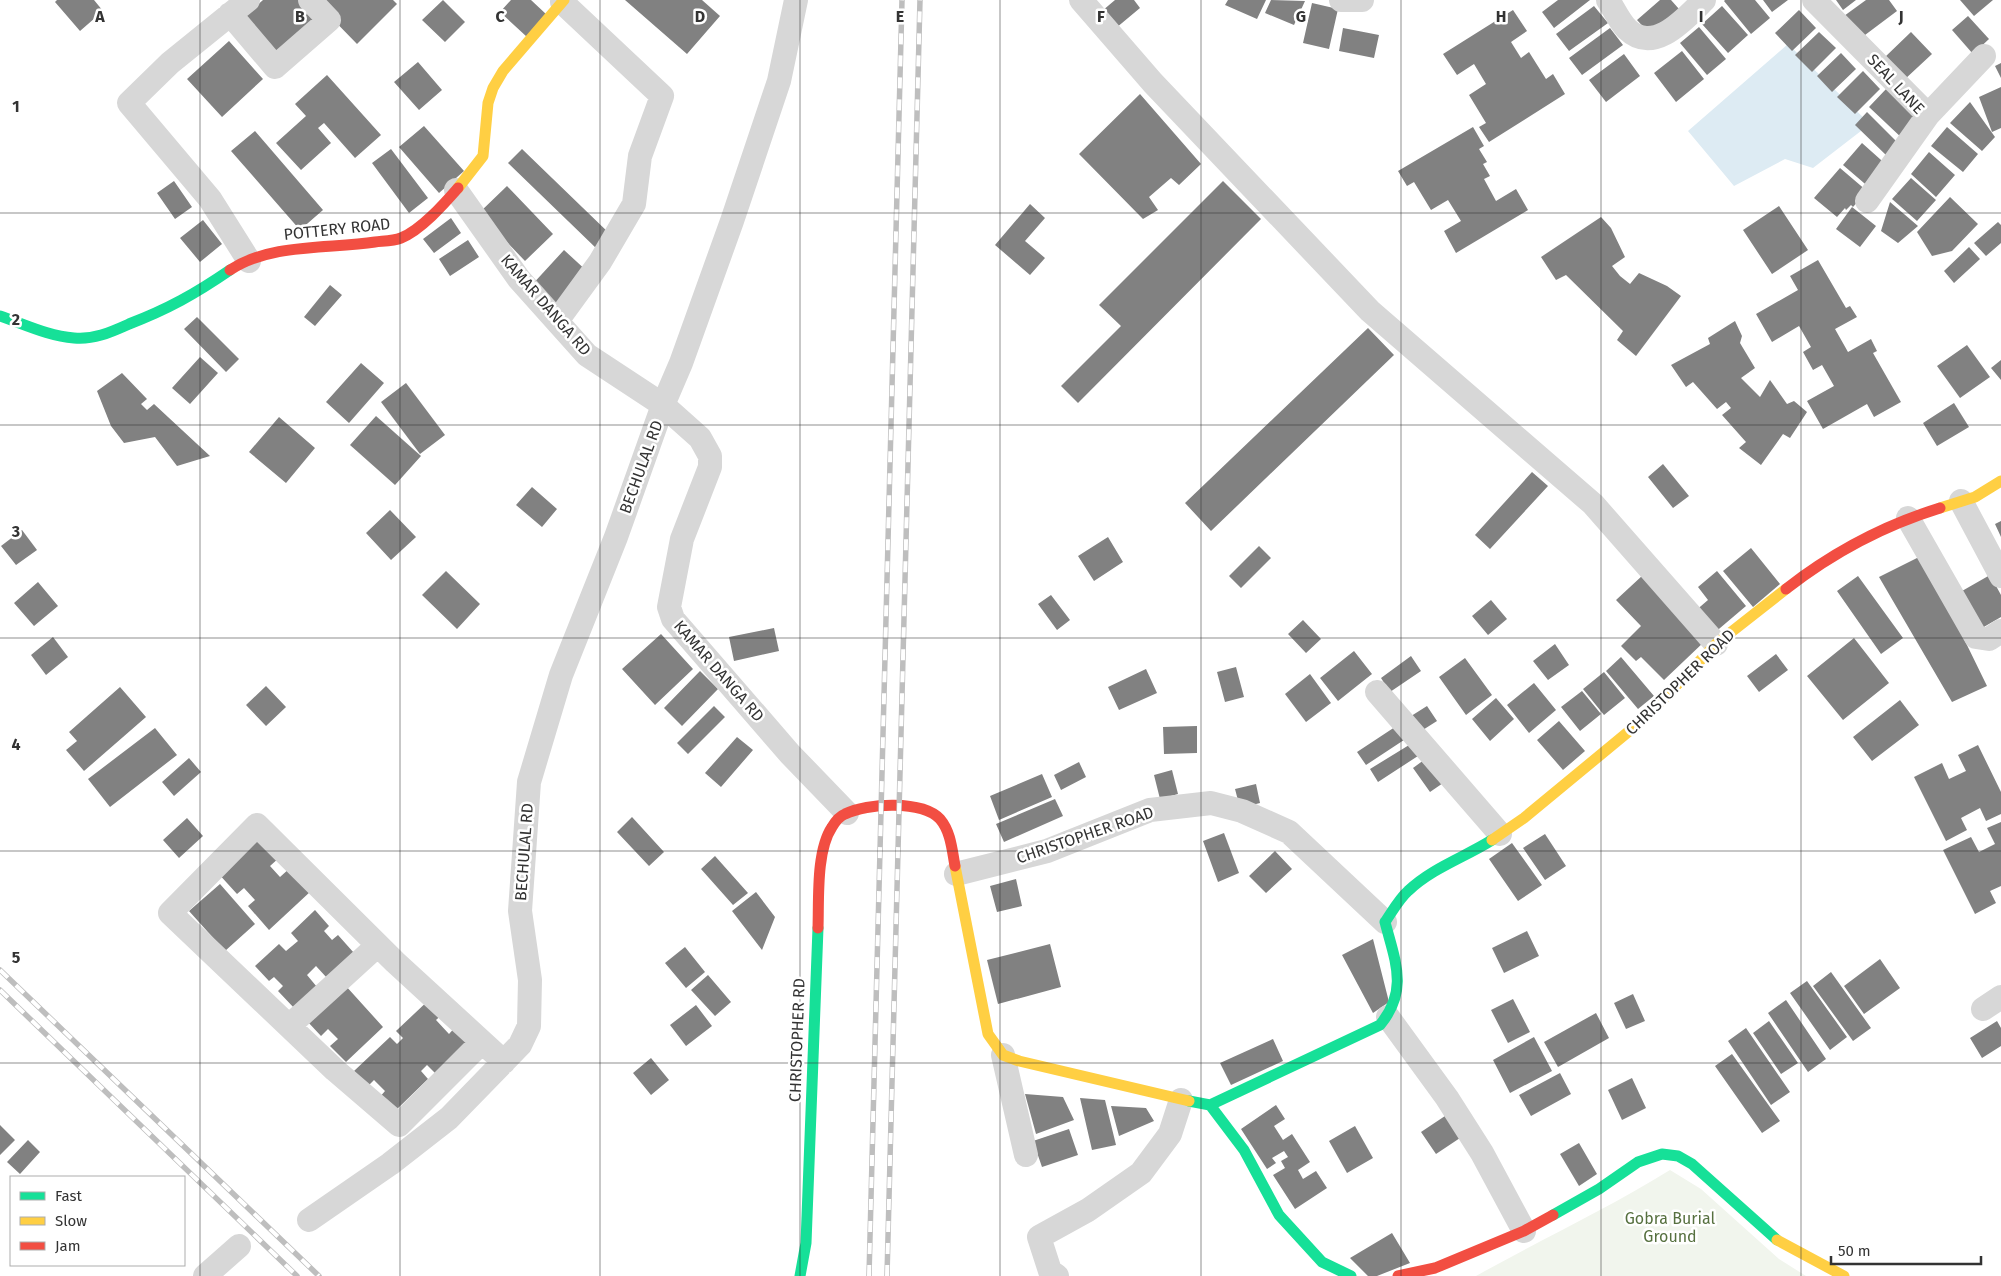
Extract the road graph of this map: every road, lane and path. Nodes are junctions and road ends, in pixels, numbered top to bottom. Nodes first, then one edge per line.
1 (310, 0) edge
2 (796, 0) edge
3 (1081, 0) edge
4 (1341, 0) edge
5 (1362, 0) edge
6 (1608, 0) edge
7 (1704, 0) edge
8 (1814, 0) edge
9 (563, 1) edge
10 (239, 7) edge
11 (1984, 56) dead end
12 (1928, 115) junction
13 (456, 190) junction
14 (1867, 200) dead end
15 (249, 261) junction
16 (0, 316) edge
17 (557, 321) junction
18 (662, 406) junction
19 (2001, 481) edge
20 (2001, 494) edge
21 (1972, 502) junction
22 (1908, 518) junction
23 (2001, 550) edge
24 (2001, 576) edge
25 (2001, 632) edge
26 (1716, 644) junction
27 (1377, 692) dead end
28 (846, 813) junction
29 (1500, 834) junction
30 (956, 874) junction
31 (1385, 922) junction
32 (378, 945) junction
33 (1388, 1017) junction
34 (289, 1026) junction
35 (482, 1042) junction
36 (1003, 1055) junction
37 (504, 1062) junction
38 (1180, 1100) junction
39 (1210, 1105) junction
40 (1026, 1155) dead end
41 (309, 1220) dead end
42 (1524, 1232) junction
43 (239, 1246) dead end
44 (204, 1276) edge
45 (800, 1276) edge
46 (1057, 1276) edge
47 (1351, 1276) edge
48 (1398, 1276) edge
49 (1844, 1276) edge

1 - 10 street
2 - 18 street, BECHULAL RD
3 - 26 street
4 - 5 street
6 - 7 street
8 - 12 street, SEAL LANE
9 - 13 street, POTTERY ROAD
9 - 17 street
10 - 15 street
11 - 12 street
12 - 14 street, SEAL LANE
13 - 15 street, POTTERY ROAD
13 - 17 street, KAMAR DANGA RD
15 - 16 street, POTTERY ROAD
17 - 18 street, KAMAR DANGA RD
18 - 28 street, KAMAR DANGA RD
18 - 37 street, BECHULAL RD
19 - 21 street, CHRISTOPHER ROAD
20 - 21 street
21 - 22 street, CHRISTOPHER ROAD
21 - 23 street
21 - 24 street
22 - 25 street
22 - 26 street, CHRISTOPHER ROAD
26 - 29 street, CHRISTOPHER ROAD
27 - 29 street
28 - 30 street
28 - 45 street, CHRISTOPHER RD
29 - 31 street, CHRISTOPHER ROAD
30 - 31 street, CHRISTOPHER ROAD
30 - 36 street
31 - 33 street
32 - 34 street
32 - 34 street
32 - 35 street
33 - 39 street
33 - 42 street
34 - 35 street
35 - 37 street
36 - 38 street
36 - 40 street
37 - 41 street, BECHULAL RD
38 - 39 street
38 - 46 street
39 - 47 street
42 - 48 street
42 - 49 street
43 - 44 street

